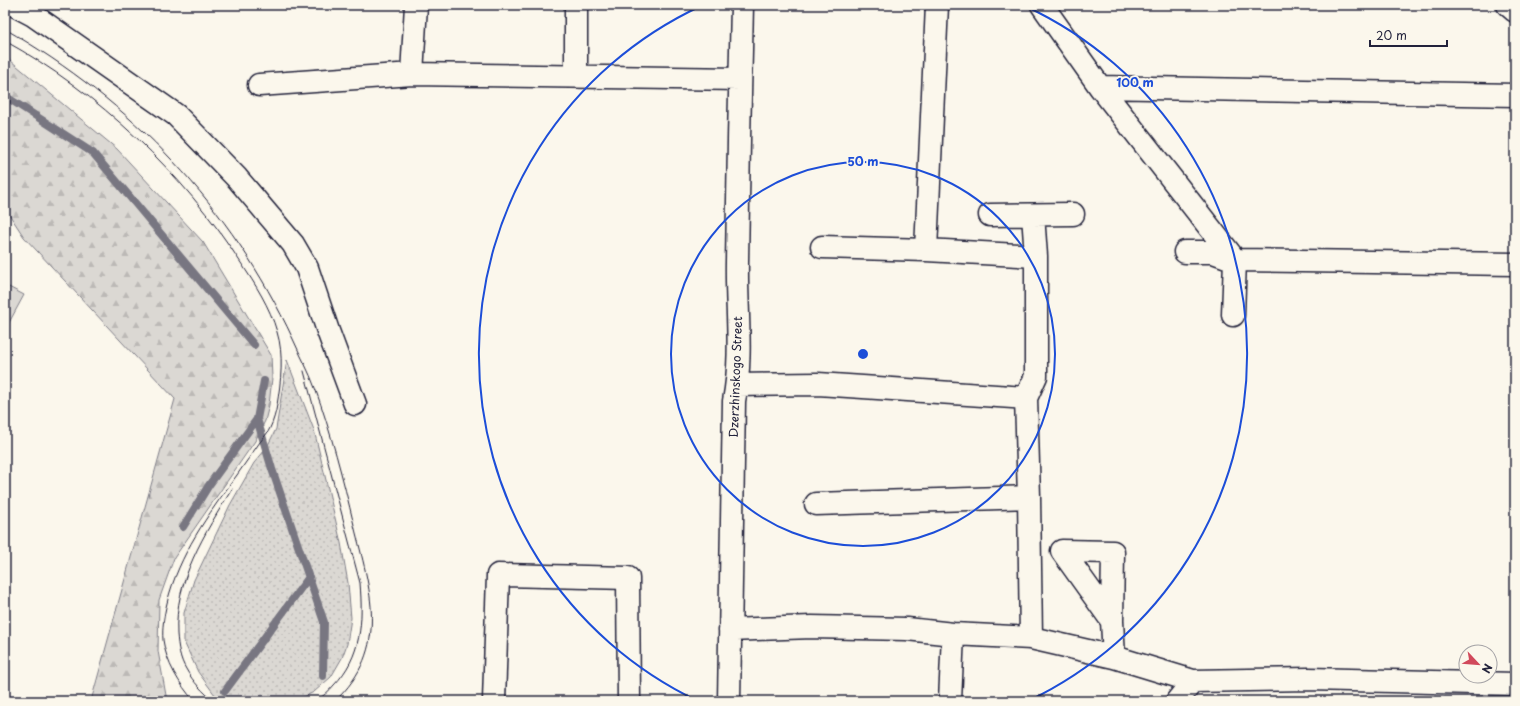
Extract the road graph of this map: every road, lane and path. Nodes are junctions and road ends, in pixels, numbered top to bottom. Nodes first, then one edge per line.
1 (14, 5) edge
2 (416, 5) edge
3 (576, 5) edge
4 (742, 5) edge
5 (937, 5) edge
6 (1042, 5) edge
7 (1508, 5) edge
8 (1515, 11) edge
9 (412, 74) junction
10 (576, 76) junction
11 (740, 79) junction
12 (259, 84) dead end
13 (1100, 87) junction
14 (1515, 95) edge
15 (1073, 214) dead end
16 (990, 215) dead end
17 (1033, 215) junction
18 (822, 247) dead end
19 (926, 250) junction
20 (1185, 252) dead end
21 (1036, 256) junction
22 (1235, 260) junction
23 (1515, 264) edge
24 (1233, 315) dead end
25 (737, 385) junction
26 (1026, 398) junction
27 (355, 404) dead end
28 (1029, 497) junction
29 (816, 504) dead end
30 (1112, 621) dead end
31 (730, 630) junction
32 (953, 634) junction
33 (1031, 638) junction
34 (1114, 657) junction
35 (1193, 681) junction
36 (1515, 684) edge
37 (494, 701) edge
38 (629, 701) edge
39 (729, 701) edge
40 (950, 701) edge
41 (1177, 701) edge

1 - 27 street
2 - 9 street
3 - 10 street
4 - 11 street, Dzerzhinskogo Street
5 - 19 street
6 - 13 street
7 - 8 street
9 - 10 street
9 - 12 street
10 - 11 street
11 - 25 street, Dzerzhinskogo Street
13 - 14 street
13 - 22 street
15 - 17 street
16 - 17 street
17 - 21 street
18 - 19 street
19 - 21 street
20 - 22 street
21 - 26 street
22 - 23 street
22 - 24 street
25 - 26 street
25 - 31 street, Dzerzhinskogo Street
26 - 28 street
28 - 29 street
28 - 33 street
30 - 34 street
31 - 32 street
31 - 39 street, Dzerzhinskogo Street
32 - 33 street
32 - 40 street
33 - 34 street
34 - 35 street
35 - 36 street
35 - 41 street
37 - 38 street

